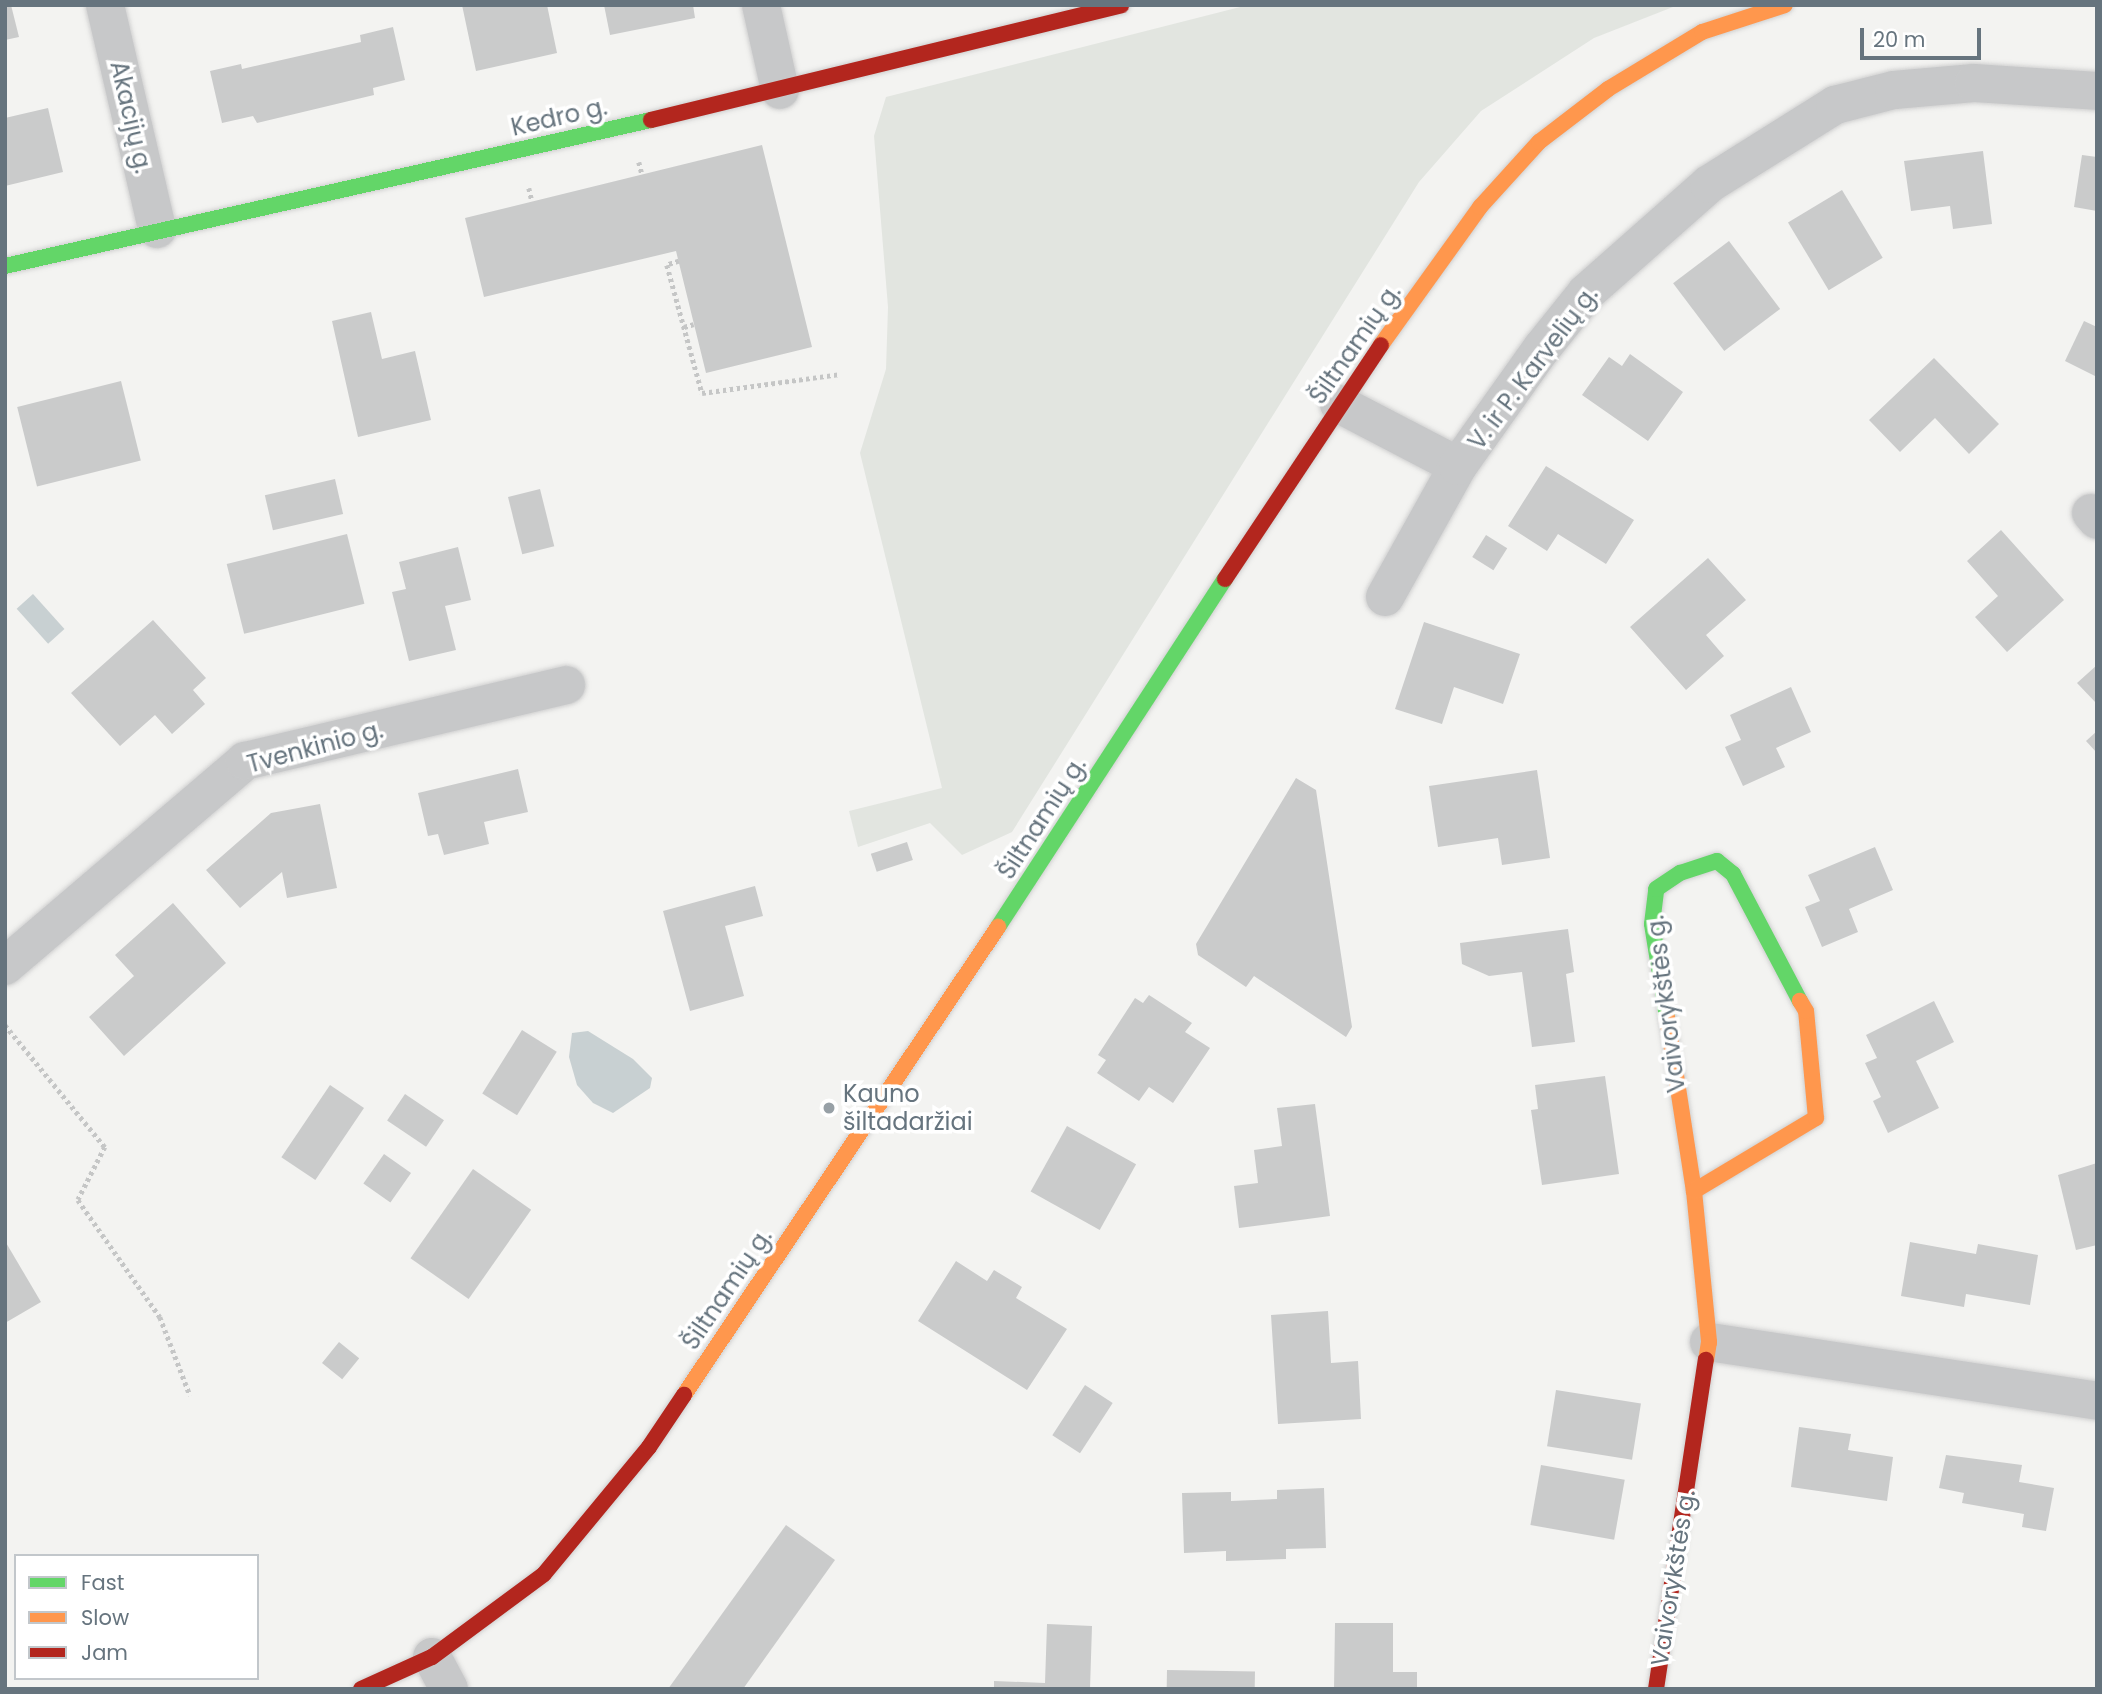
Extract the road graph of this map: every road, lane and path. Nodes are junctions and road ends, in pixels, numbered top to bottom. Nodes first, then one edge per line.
1 (105, 5) edge
2 (761, 5) edge
3 (1121, 5) edge
4 (1785, 5) edge
5 (780, 90) junction
6 (2097, 91) edge
7 (157, 229) junction
8 (679, 261) dead end
9 (5, 267) edge
10 (694, 324) dead end
11 (684, 327) junction
12 (840, 374) dead end
13 (1339, 404) junction
14 (1458, 466) junction
15 (1385, 597) dead end
16 (566, 685) dead end
17 (5, 966) edge
18 (5, 1025) edge
19 (1694, 1191) junction
20 (1709, 1342) junction
21 (190, 1395) dead end
22 (2096, 1402) edge
23 (440, 1673) edge
24 (362, 1689) edge
25 (1656, 1689) edge

1 - 7 street, Akacijų g.
2 - 5 street
3 - 5 street, Kedro g.
4 - 13 street, Šiltnamių g.
5 - 7 street, Kedro g.
6 - 14 street, V. ir P. Karvelių g.
7 - 9 street, Kedro g.
8 - 11 path
10 - 11 path
11 - 12 path
13 - 14 street, V. ir P. Karvelių g.
13 - 23 street, Šiltnamių g.
14 - 15 street, V. ir P. Karvelių g.
16 - 17 street, Tvenkinio g.
18 - 21 path
19 - 19 street, Vaivorykštės g.
19 - 20 street, Vaivorykštės g.
20 - 22 street
20 - 25 street, Vaivorykštės g.
23 - 24 street, Šiltnamių g.

